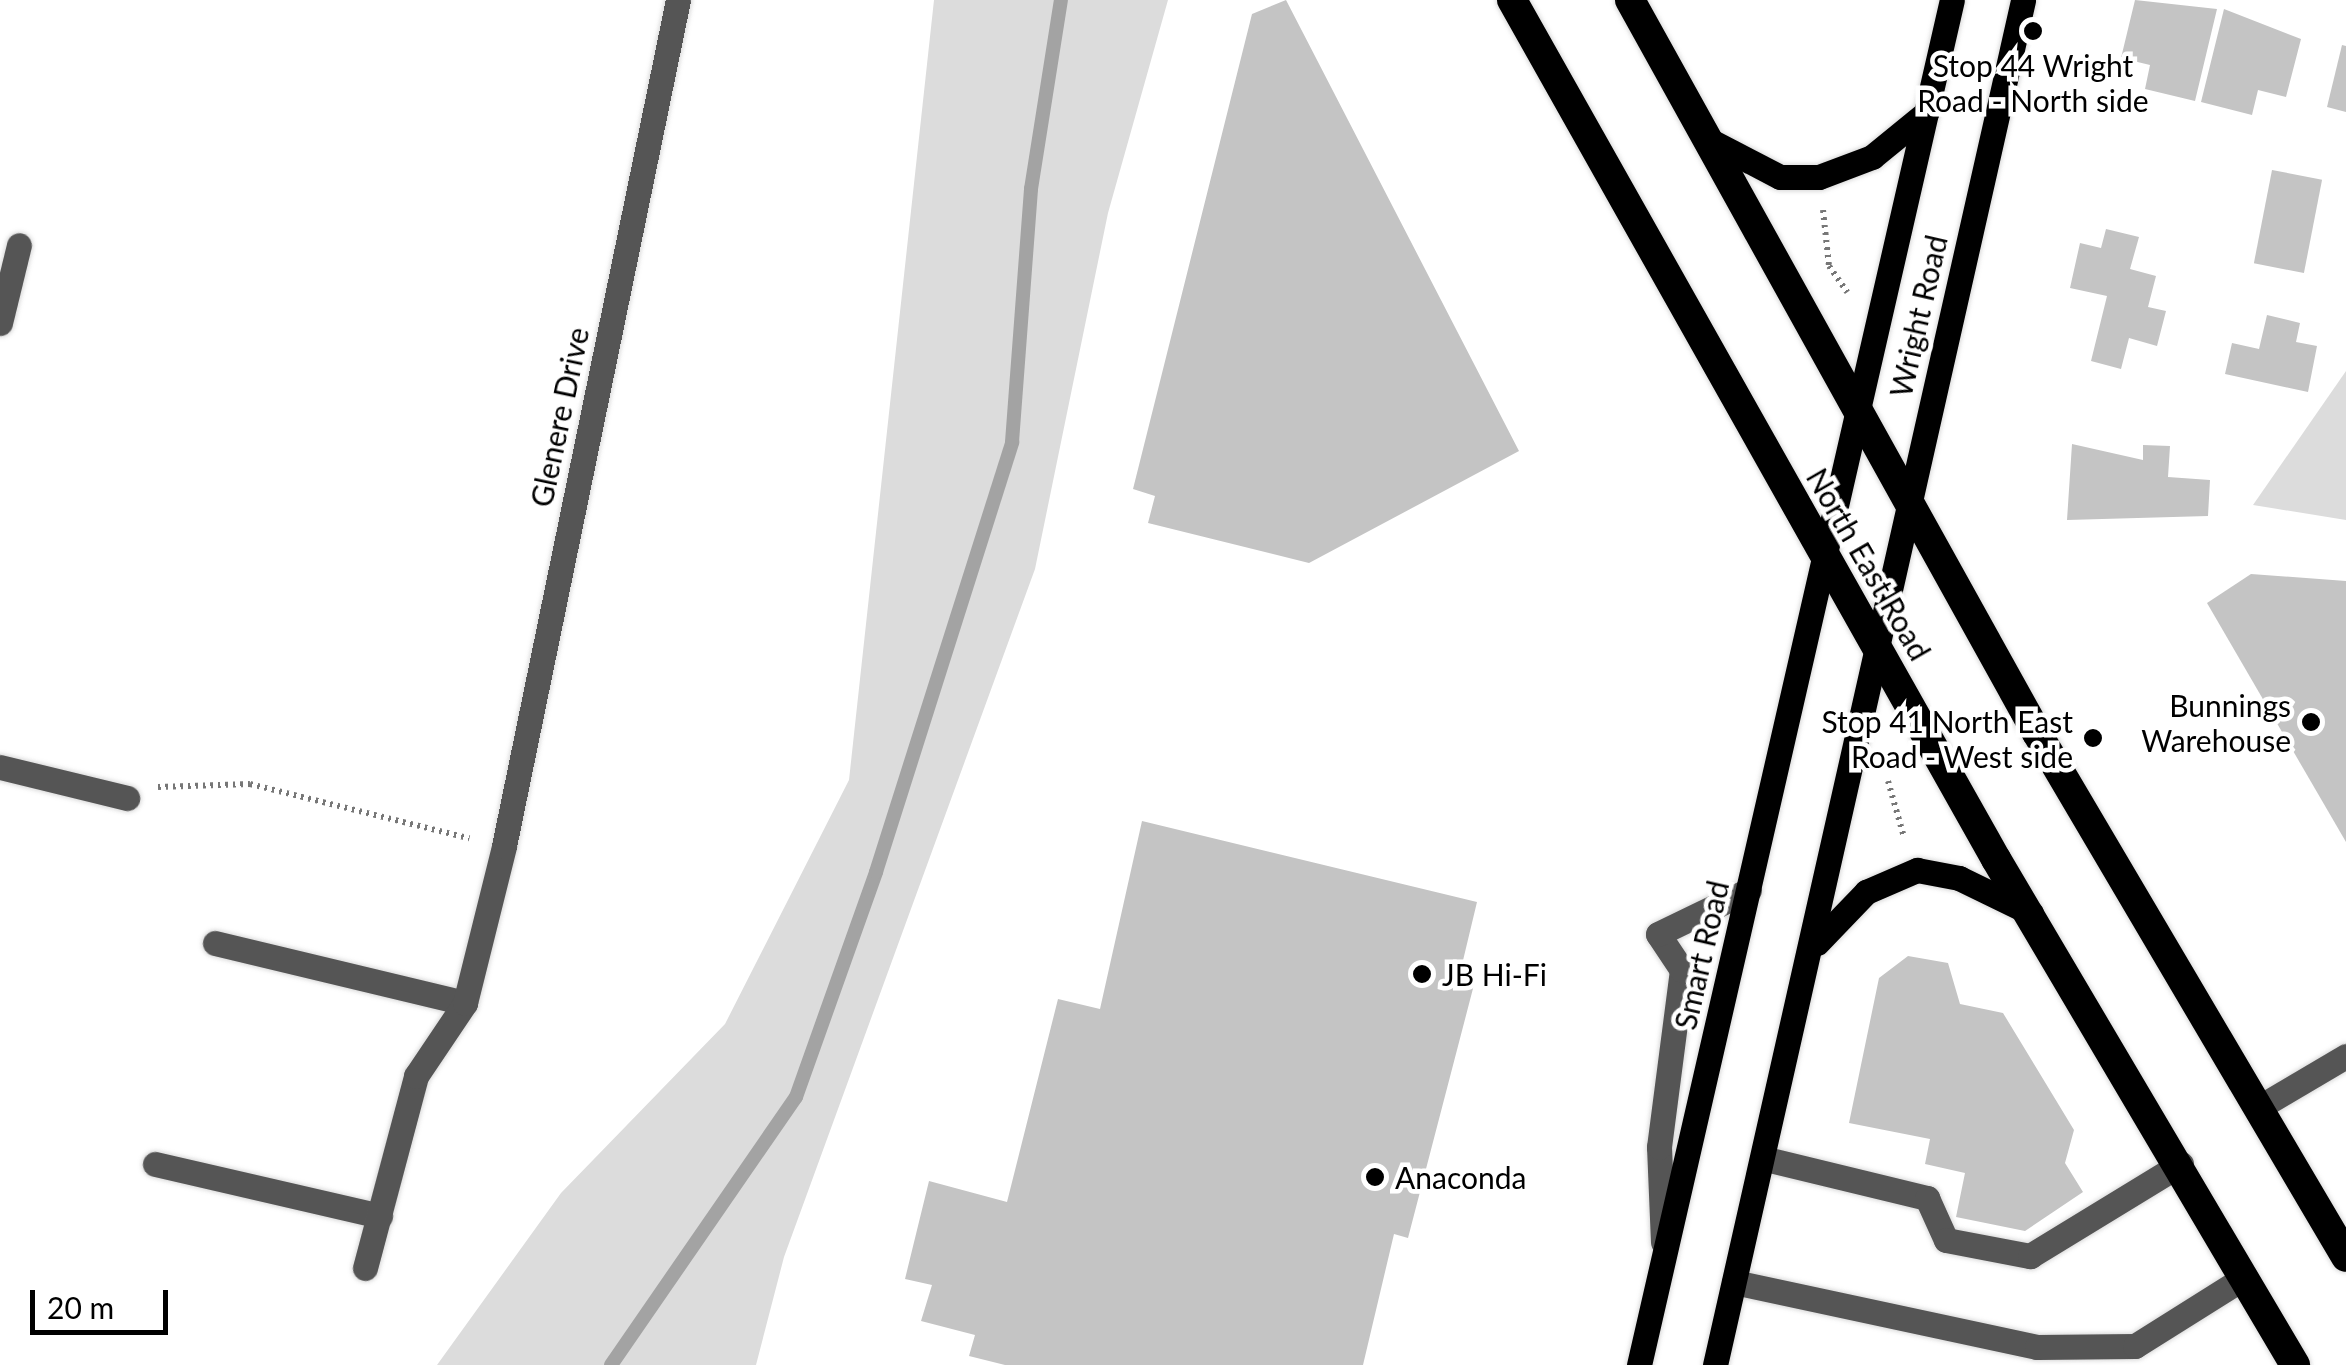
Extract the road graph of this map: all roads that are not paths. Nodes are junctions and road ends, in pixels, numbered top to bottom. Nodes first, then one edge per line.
1 (678, 0) edge
2 (1512, 0) edge
3 (1630, 0) edge
4 (1952, 0) edge
5 (2023, 0) edge
6 (1926, 114) junction
7 (1707, 139) junction
8 (19, 245) dead end
9 (0, 323) edge
10 (1858, 414) junction
11 (1910, 503) junction
12 (1827, 560) junction
13 (1876, 647) junction
14 (0, 768) edge
15 (127, 798) road end
16 (1750, 890) junction
17 (2031, 913) junction
18 (1816, 942) junction
19 (215, 944) dead end
20 (465, 1002) junction
21 (2346, 1056) edge
22 (2258, 1108) junction
23 (1766, 1159) junction
24 (155, 1164) dead end
25 (2180, 1164) junction
26 (380, 1216) junction
27 (2346, 1256) edge
28 (1664, 1262) junction
29 (366, 1268) dead end
30 (2245, 1277) junction
31 (1734, 1282) junction
32 (1640, 1365) edge
33 (1715, 1365) edge
34 (2296, 1365) edge

1 - 20 street, Glenere Drive
2 - 12 highway, North East Road
3 - 7 highway, North East Road
4 - 6 main road, Wright Road
5 - 11 main road, Wright Road
6 - 7 main road
6 - 10 main road, Wright Road
7 - 10 highway, North East Road
8 - 9 street
10 - 11 highway, North East Road
10 - 12 main road, Wright Road
11 - 13 main road, Wright Road
11 - 22 highway, North East Road
12 - 13 highway, North East Road
12 - 16 main road, Smart Road
13 - 17 highway, North East Road
13 - 18 main road
14 - 15 street
16 - 28 main road, Smart Road
16 - 28 street
17 - 18 main road
17 - 25 highway, North East Road
18 - 23 main road
19 - 20 street
20 - 26 street, Glenere Drive
21 - 22 street
22 - 27 highway, North East Road
23 - 25 street
23 - 31 main road
24 - 26 street
25 - 30 highway, North East Road
26 - 29 street, Glenere Drive
28 - 32 main road, Smart Road
30 - 31 street
30 - 34 highway, North East Road
31 - 33 main road

